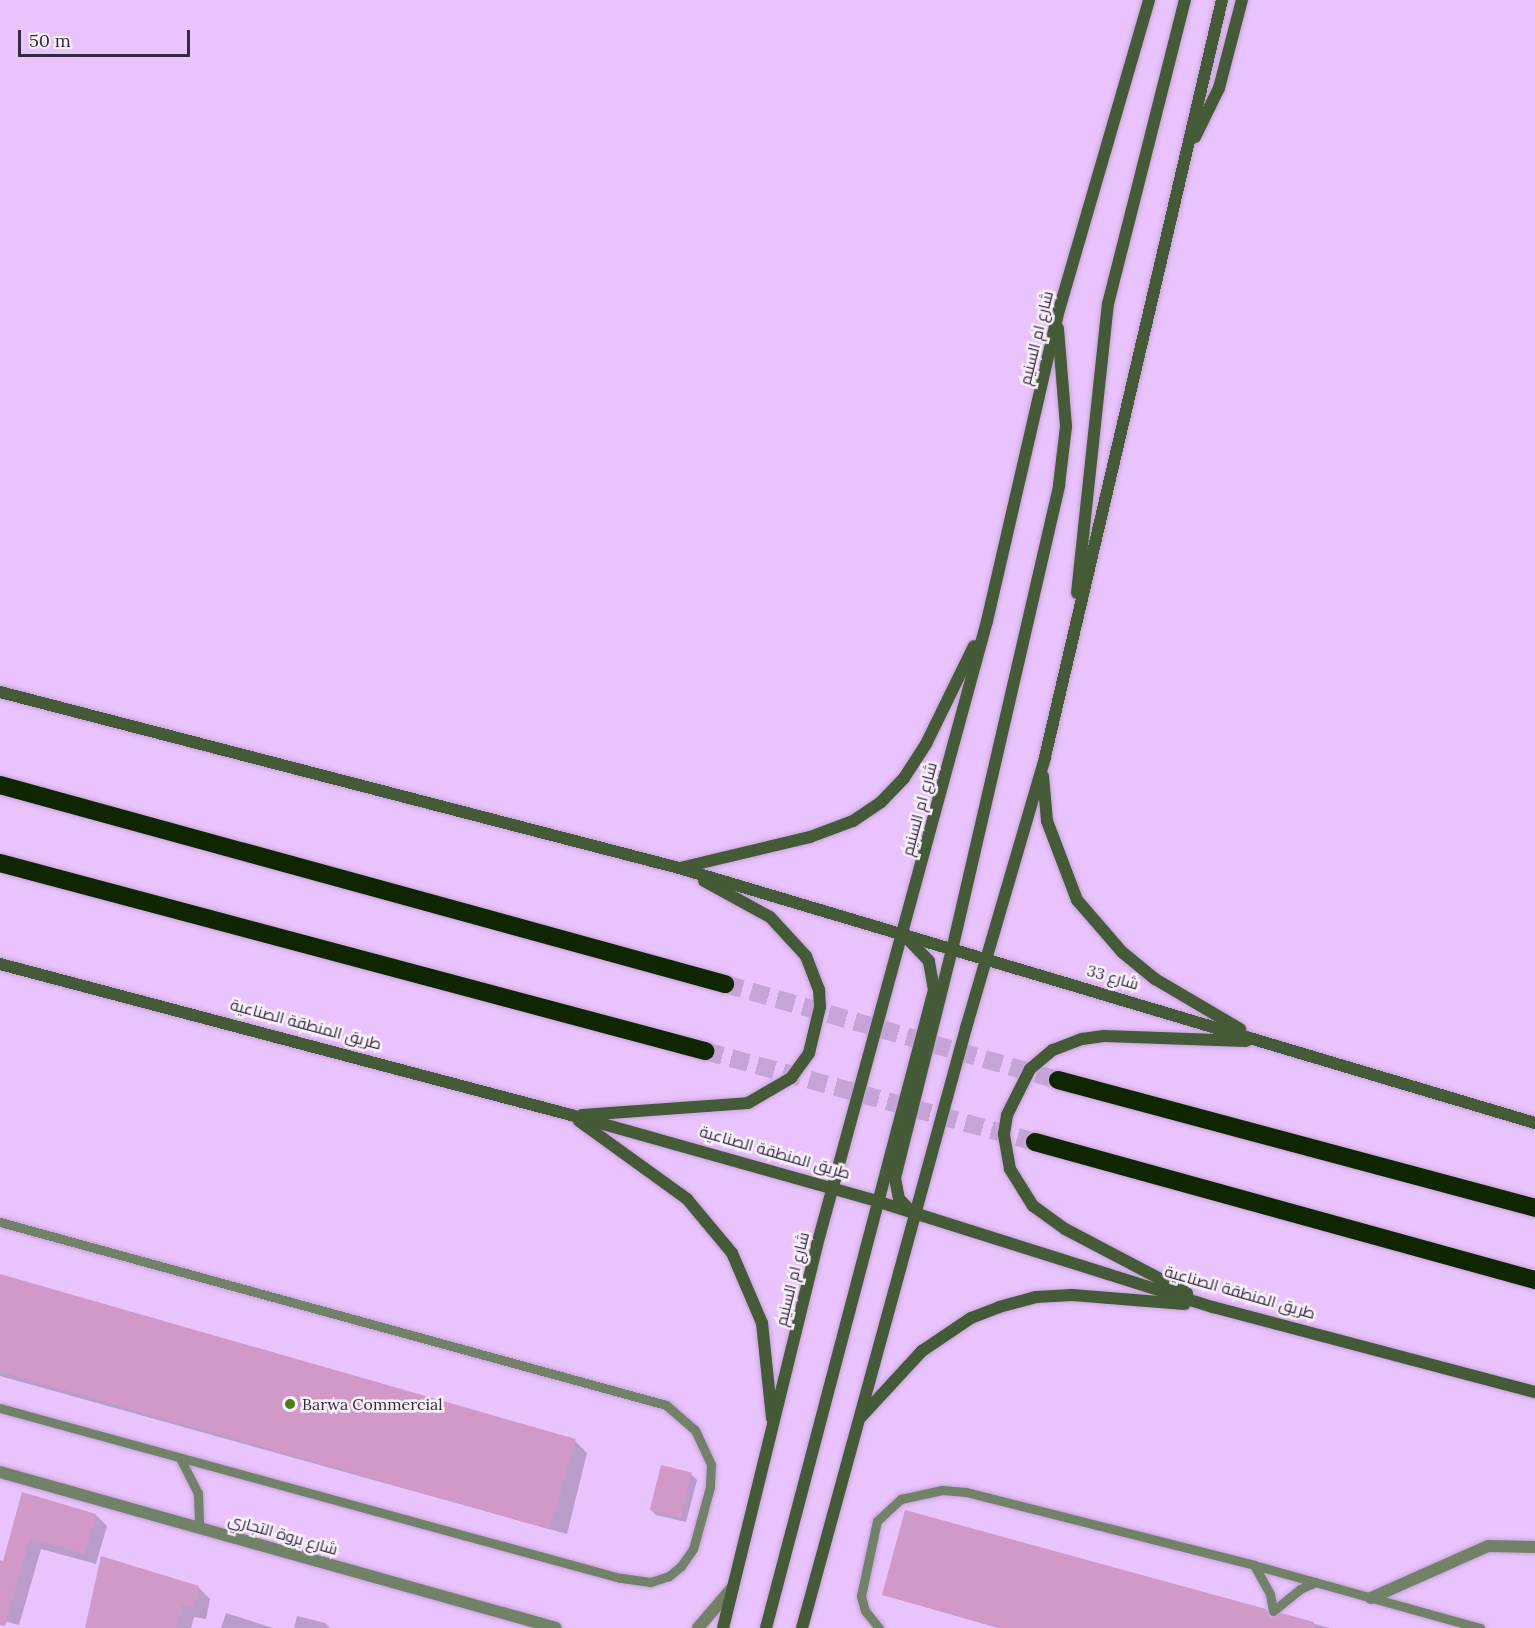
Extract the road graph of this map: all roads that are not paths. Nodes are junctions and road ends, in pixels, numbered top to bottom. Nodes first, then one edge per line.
1 (1149, 0) edge
2 (1185, 0) edge
3 (1222, 0) edge
4 (1242, 0) edge
5 (1185, 157) junction
6 (1057, 317) junction
7 (987, 621) junction
8 (1072, 642) junction
9 (0, 692) edge
10 (1045, 757) junction
11 (0, 785) edge
12 (0, 863) edge
13 (679, 868) junction
14 (903, 935) junction
15 (952, 950) junction
16 (988, 960) junction
17 (0, 964) edge
18 (725, 984) tunnel mouth
19 (1262, 1041) junction
20 (705, 1051) tunnel mouth
21 (1058, 1080) tunnel mouth
22 (571, 1116) junction
23 (1535, 1123) edge
24 (1035, 1142) tunnel mouth
25 (833, 1189) junction
26 (876, 1201) junction
27 (1535, 1208) edge
28 (917, 1215) junction
29 (0, 1222) edge
30 (1535, 1280) edge
31 (1213, 1307) junction
32 (1535, 1392) edge
33 (0, 1408) edge
34 (858, 1420) junction
35 (773, 1431) junction
36 (180, 1458) junction
37 (0, 1473) edge
38 (199, 1528) junction
39 (1535, 1547) edge
40 (1254, 1565) junction
41 (1316, 1582) junction
42 (733, 1587) junction
43 (1371, 1598) junction
44 (805, 1625) edge
45 (556, 1628) edge
46 (698, 1628) edge
47 (723, 1628) edge
48 (766, 1628) edge
49 (879, 1628) edge
50 (1480, 1628) edge

1 - 6 main road, شارع ام السنيم
2 - 8 main road
3 - 5 main road
4 - 5 main road
5 - 8 main road
6 - 7 main road, شارع ام السنيم
6 - 15 main road
7 - 13 main road
7 - 14 main road, شارع ام السنيم
8 - 10 main road
9 - 13 main road
10 - 16 main road
10 - 19 main road
11 - 18 highway
12 - 20 highway
13 - 14 main road, شارع 33
13 - 22 main road
14 - 15 main road, شارع 33
14 - 25 main road, شارع ام السنيم
14 - 26 main road
15 - 16 main road, شارع 33
15 - 28 main road
16 - 19 main road, شارع 33
16 - 28 main road
17 - 22 main road, طريق المنطقة الصناعية
19 - 23 main road, شارع 33
19 - 31 main road
21 - 27 highway
22 - 25 main road, طريق المنطقة الصناعية
22 - 35 main road
24 - 30 highway
25 - 26 main road, طريق المنطقة الصناعية
25 - 35 main road, شارع ام السنيم
26 - 28 main road, طريق المنطقة الصناعية
26 - 48 main road
28 - 31 main road, طريق المنطقة الصناعية
28 - 34 main road
29 - 36 lane
31 - 32 main road, طريق المنطقة الصناعية
31 - 34 main road
33 - 36 lane
34 - 44 main road
35 - 42 main road, شارع ام السنيم
36 - 38 lane
37 - 38 street, شارع بروة التجاري
38 - 45 street, شارع بروة التجاري
39 - 43 street
40 - 41 lane
40 - 41 lane
40 - 49 lane
41 - 43 lane
42 - 46 street
42 - 47 main road, شارع ام السنيم
43 - 50 lane

